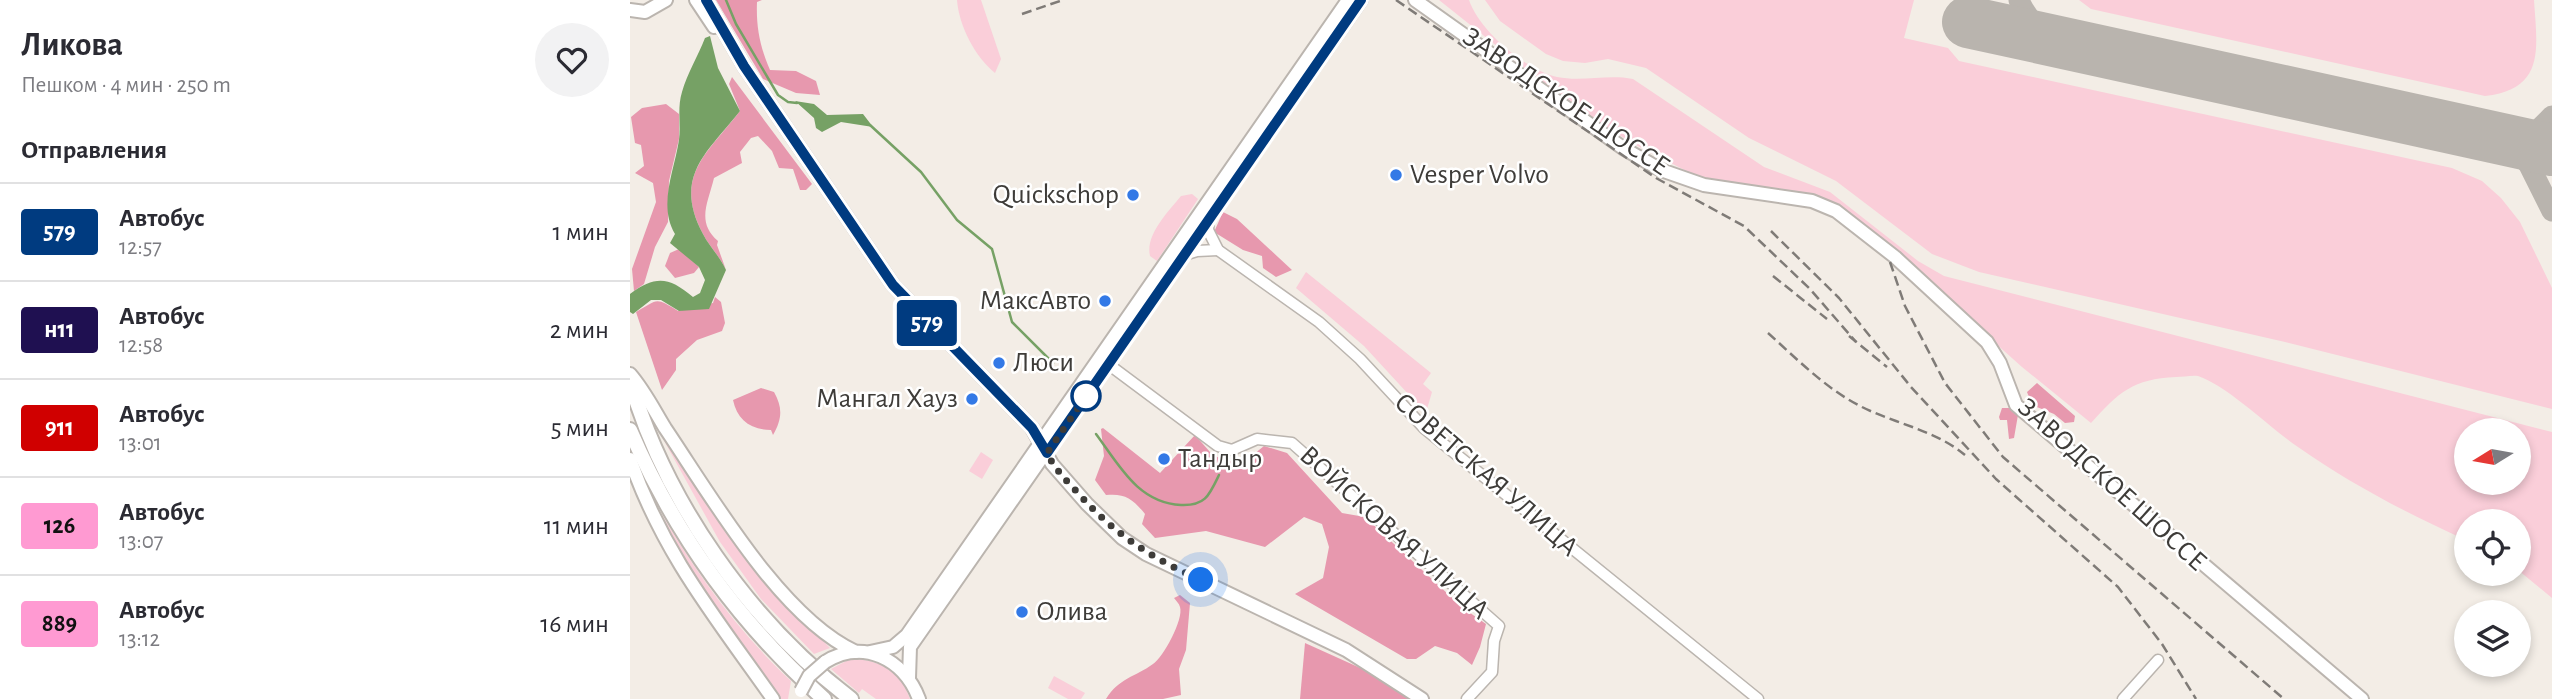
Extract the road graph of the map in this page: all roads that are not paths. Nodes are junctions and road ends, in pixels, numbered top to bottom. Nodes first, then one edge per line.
1 (666, 0) edge
2 (695, 0) edge
3 (706, 0) edge
4 (1348, 0) edge
5 (1360, 0) edge
6 (1415, 0) edge
7 (630, 10) edge
8 (744, 66) junction
9 (1209, 218) junction
10 (1218, 250) junction
11 (1184, 255) junction
12 (1108, 364) junction
13 (630, 374) edge
14 (630, 380) edge
15 (630, 430) edge
16 (1044, 447) junction
17 (630, 459) edge
18 (856, 652) junction
19 (870, 652) junction
20 (2158, 660) dead end
21 (909, 678) junction
22 (799, 695) edge
23 (773, 699) edge
24 (824, 699) edge
25 (851, 699) edge
26 (919, 699) edge
27 (1422, 699) edge
28 (1467, 699) edge
29 (1758, 699) edge
30 (2123, 699) edge
31 (2362, 699) edge

1 - 7 main road
2 - 8 main road
3 - 8 main road
4 - 16 main road
5 - 9 main road
6 - 31 main road, ЗАВОДСКОЕ ШОССЕ
8 - 16 main road
9 - 10 street
9 - 11 main road
10 - 11 street
10 - 29 street, СОВЕТСКАЯ УЛИЦА
11 - 12 main road
12 - 16 main road
12 - 28 street, ВОЙСКОВАЯ УЛИЦА
13 - 18 main road
14 - 25 main road
15 - 24 main road
16 - 19 main road
16 - 21 main road
16 - 27 main road
17 - 23 main road
18 - 19 main road
18 - 22 main road, bridge
19 - 21 main road
20 - 30 street
21 - 26 main road

